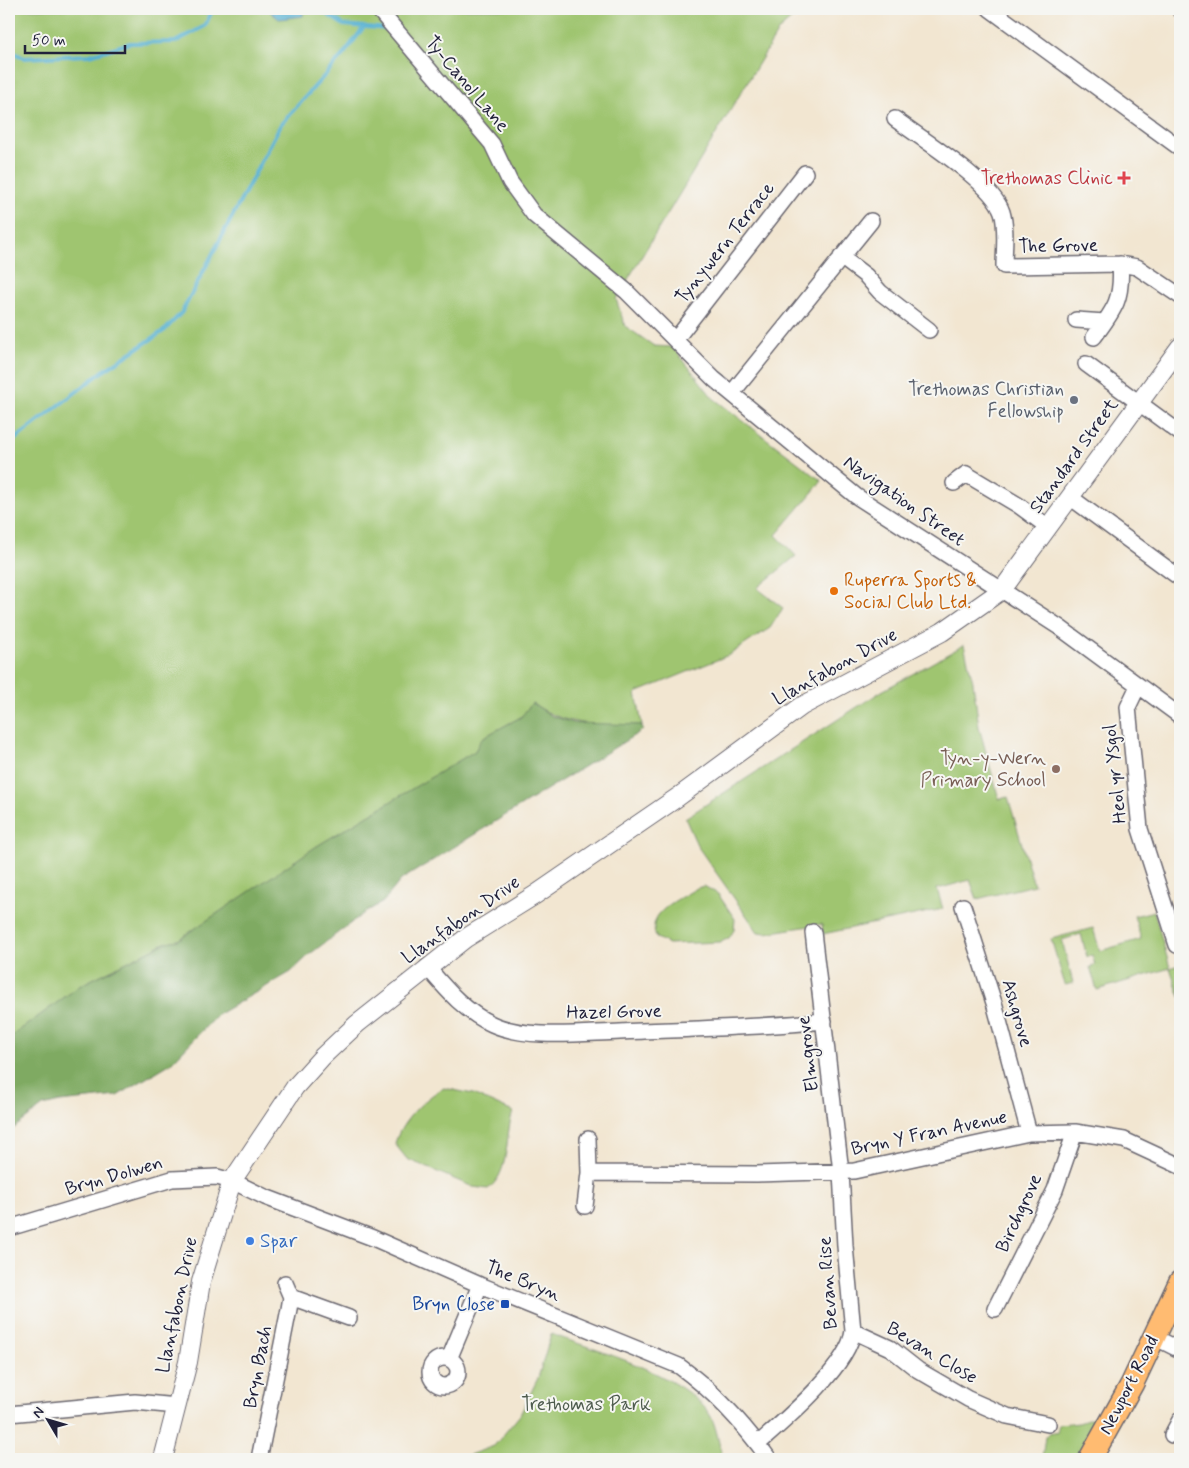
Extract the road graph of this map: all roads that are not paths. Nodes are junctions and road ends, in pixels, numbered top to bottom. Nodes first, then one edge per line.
1 (378, 9) edge
2 (992, 9) edge
3 (895, 119) dead end
4 (1180, 148) edge
5 (805, 172) dead end
6 (872, 221) dead end
7 (841, 257) junction
8 (1120, 264) junction
9 (626, 291) joint
10 (1180, 296) edge
11 (1076, 320) dead end
12 (1104, 322) junction
13 (929, 330) dead end
14 (1094, 337) dead end
15 (676, 339) junction
16 (1180, 347) edge
17 (1086, 364) dead end
18 (732, 393) junction
19 (1139, 403) junction
20 (1180, 433) edge
21 (954, 482) dead end
22 (1070, 497) junction
23 (1048, 527) junction
24 (1180, 578) edge
25 (1002, 590) junction
26 (1138, 686) junction
27 (1180, 716) edge
28 (963, 906) dead end
29 (1175, 923) edge
30 (813, 932) dead end
31 (1178, 945) dead end
32 (427, 967) junction
33 (824, 1021) junction
34 (1029, 1132) junction
35 (1075, 1132) junction
36 (588, 1139) dead end
37 (1180, 1166) edge
38 (841, 1172) junction
39 (589, 1173) junction
40 (232, 1181) junction
41 (585, 1206) dead end
42 (9, 1228) edge
43 (1180, 1282) edge
44 (480, 1286) junction
45 (995, 1309) dead end
46 (349, 1318) dead end
47 (853, 1331) junction
48 (1154, 1337) junction
49 (1180, 1350) edge
50 (449, 1359) dead end
51 (177, 1406) junction
52 (9, 1414) edge
53 (1180, 1420) edge
54 (1048, 1424) dead end
55 (1172, 1435) dead end
56 (758, 1444) junction
57 (163, 1459) edge
58 (259, 1459) edge
59 (769, 1459) edge
60 (1090, 1459) edge

1 - 9 street, Ty-Canol Lane
2 - 4 street
3 - 8 street, The Grove
5 - 15 street, Tynywern Terrace
6 - 7 street
7 - 13 street
7 - 18 street
8 - 10 street, The Grove
8 - 12 street
9 - 15 street, Navigation Street
11 - 12 street
12 - 14 street
15 - 18 street, Navigation Street
16 - 19 street, Standard Street
17 - 19 street
18 - 25 street, Navigation Street
19 - 20 street
19 - 22 street, Standard Street
21 - 23 street
22 - 23 street, Standard Street
22 - 24 street
23 - 25 street, Standard Street
25 - 26 street, Navigation Street
25 - 32 street, Llanfabon Drive
26 - 27 street, Navigation Street
26 - 29 street, Heol yr Ysgol
28 - 34 street, Ashgrove
29 - 31 street, Heol yr Ysgol
30 - 33 street, Elmgrove
32 - 33 street, Hazel Grove
32 - 40 street, Llanfabon Drive
33 - 38 street, Elmgrove
34 - 35 street, Bryn Y Fran Avenue
34 - 38 street, Bryn Y Fran Avenue
35 - 37 street, Bryn Y Fran Avenue
35 - 45 street, Birchgrove
36 - 39 street
38 - 39 street, Bryn Y Fran Avenue
38 - 47 street, Bevan Rise
39 - 41 street
40 - 42 street, Bryn Dolwen
40 - 44 street, The Bryn
40 - 51 street, Llanfabon Drive
43 - 48 main road, Newport Road
44 - 50 street
44 - 56 street, The Bryn
46 - 58 street, Bryn Bach
47 - 54 street, Bevan Close
47 - 56 street, Bevan Rise
48 - 49 street
48 - 60 main road, Newport Road
51 - 52 street
51 - 57 street, Llanfabon Drive
53 - 55 street
56 - 59 street, The Bryn

